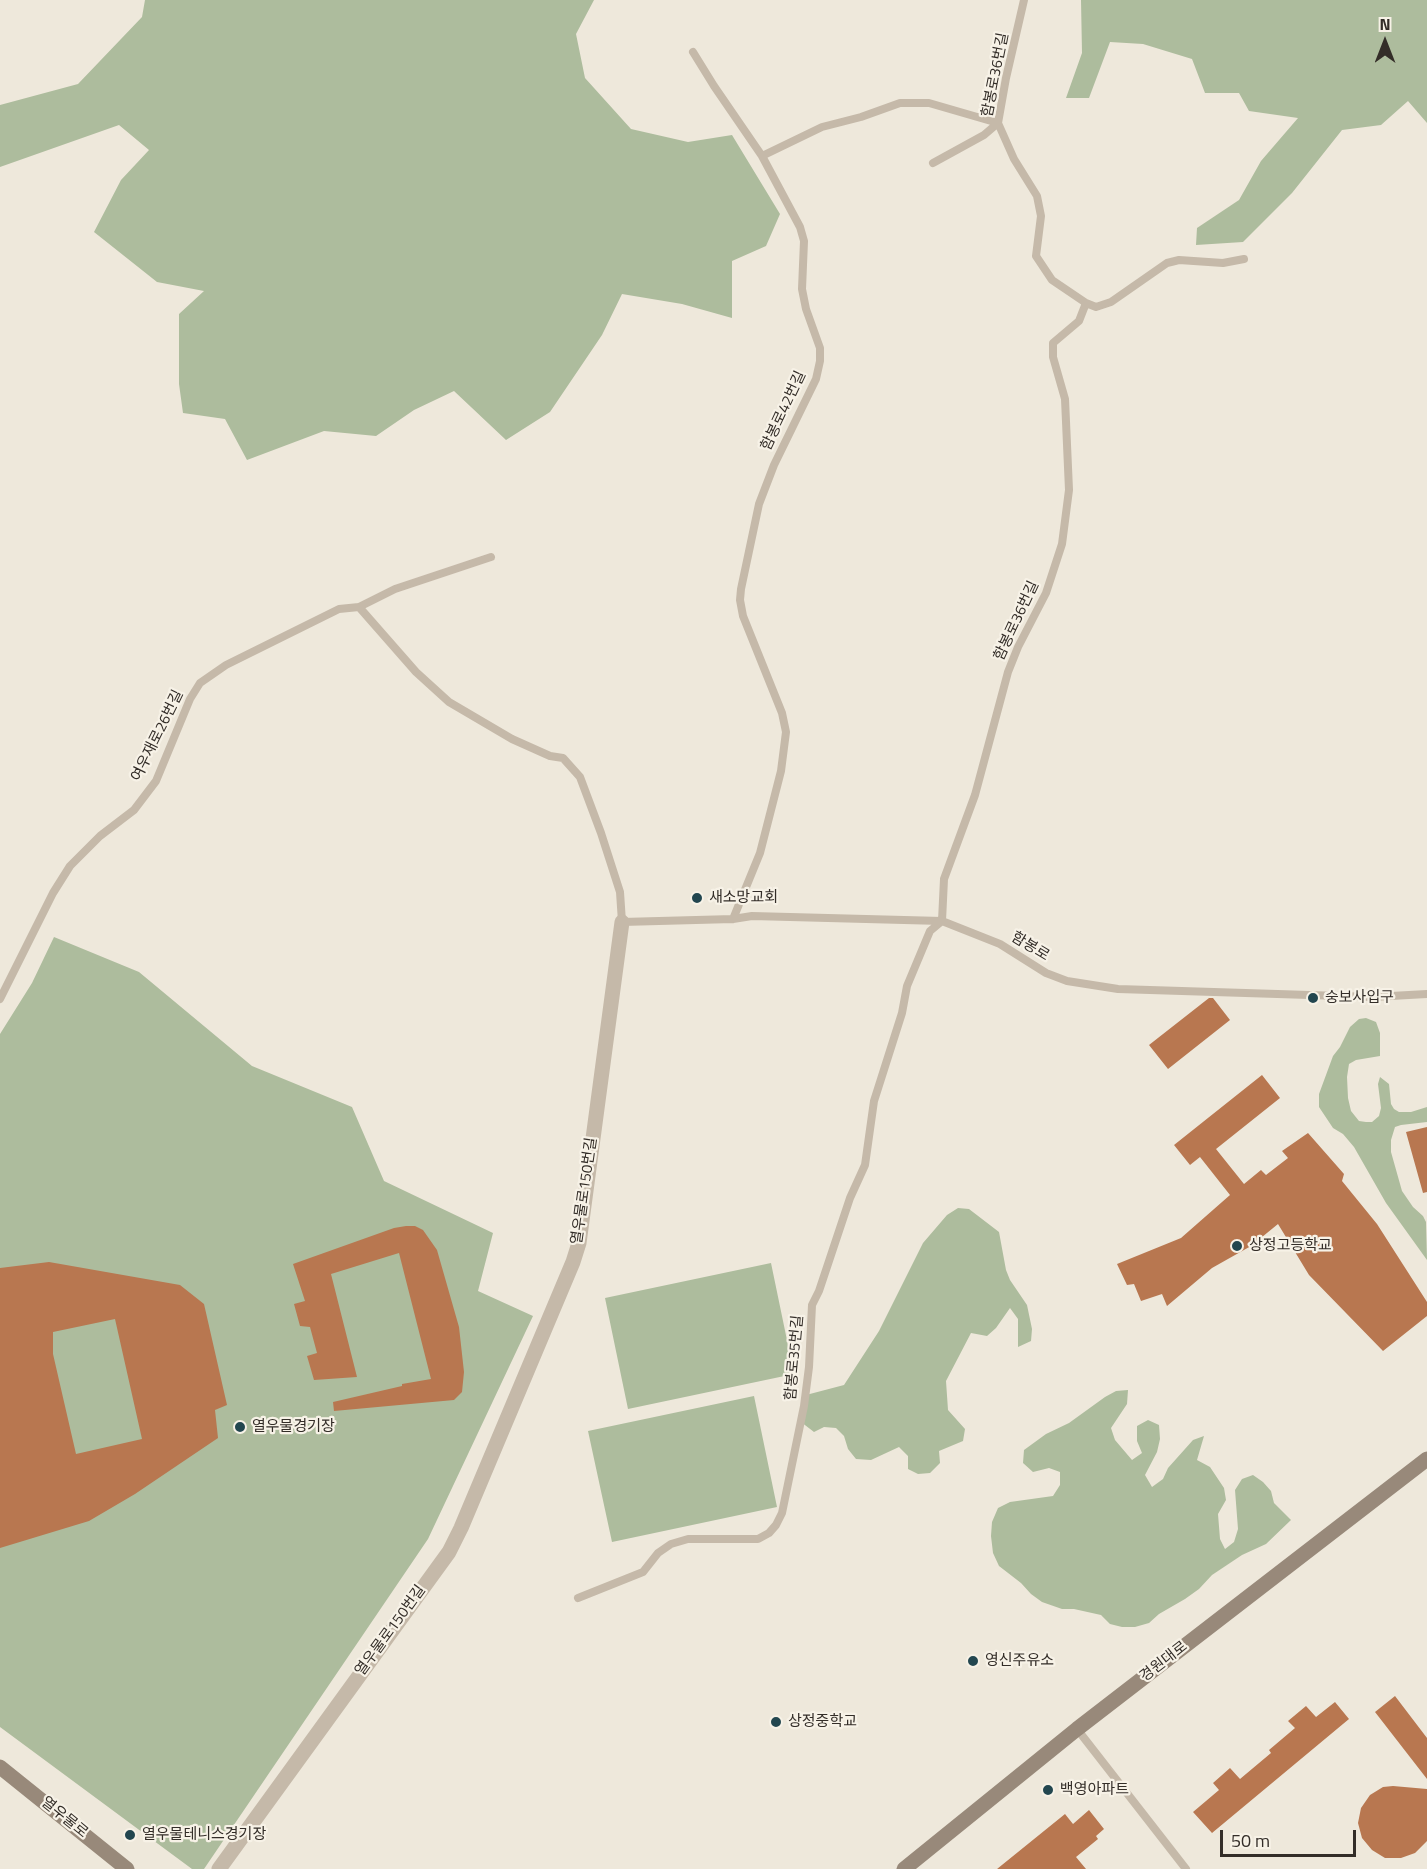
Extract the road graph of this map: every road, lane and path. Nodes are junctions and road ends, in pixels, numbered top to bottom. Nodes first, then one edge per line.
1 (1024, 0) edge
2 (693, 52) dead end
3 (998, 123) junction
4 (762, 156) junction
5 (933, 163) dead end
6 (1244, 259) dead end
7 (1086, 303) junction
8 (491, 557) dead end
9 (359, 607) junction
10 (733, 919) junction
11 (942, 921) junction
12 (622, 922) junction
13 (1427, 994) edge
14 (0, 999) edge
15 (1427, 1459) edge
16 (578, 1598) dead end
17 (1077, 1729) junction
18 (0, 1767) edge
19 (127, 1869) edge
20 (219, 1869) edge
21 (904, 1869) edge
22 (1186, 1869) edge

1 - 3 lane, 함봉로36번길
2 - 4 lane, 함봉로42번길
3 - 4 lane
3 - 5 lane
3 - 7 lane, 함봉로36번길
4 - 10 lane, 함봉로42번길
6 - 7 lane
7 - 11 lane, 함봉로36번길
8 - 9 lane, 여우재로26번길
9 - 12 lane, 열우물로150번길
9 - 14 lane, 여우재로26번길
10 - 11 lane, 함봉로
10 - 12 lane, 함봉로
11 - 13 lane, 함봉로
11 - 16 lane, 함봉로35번길
12 - 20 street, 열우물로150번길
15 - 17 main road, 경원대로
17 - 21 main road, 경원대로
17 - 22 lane
18 - 19 main road, 열우물로

